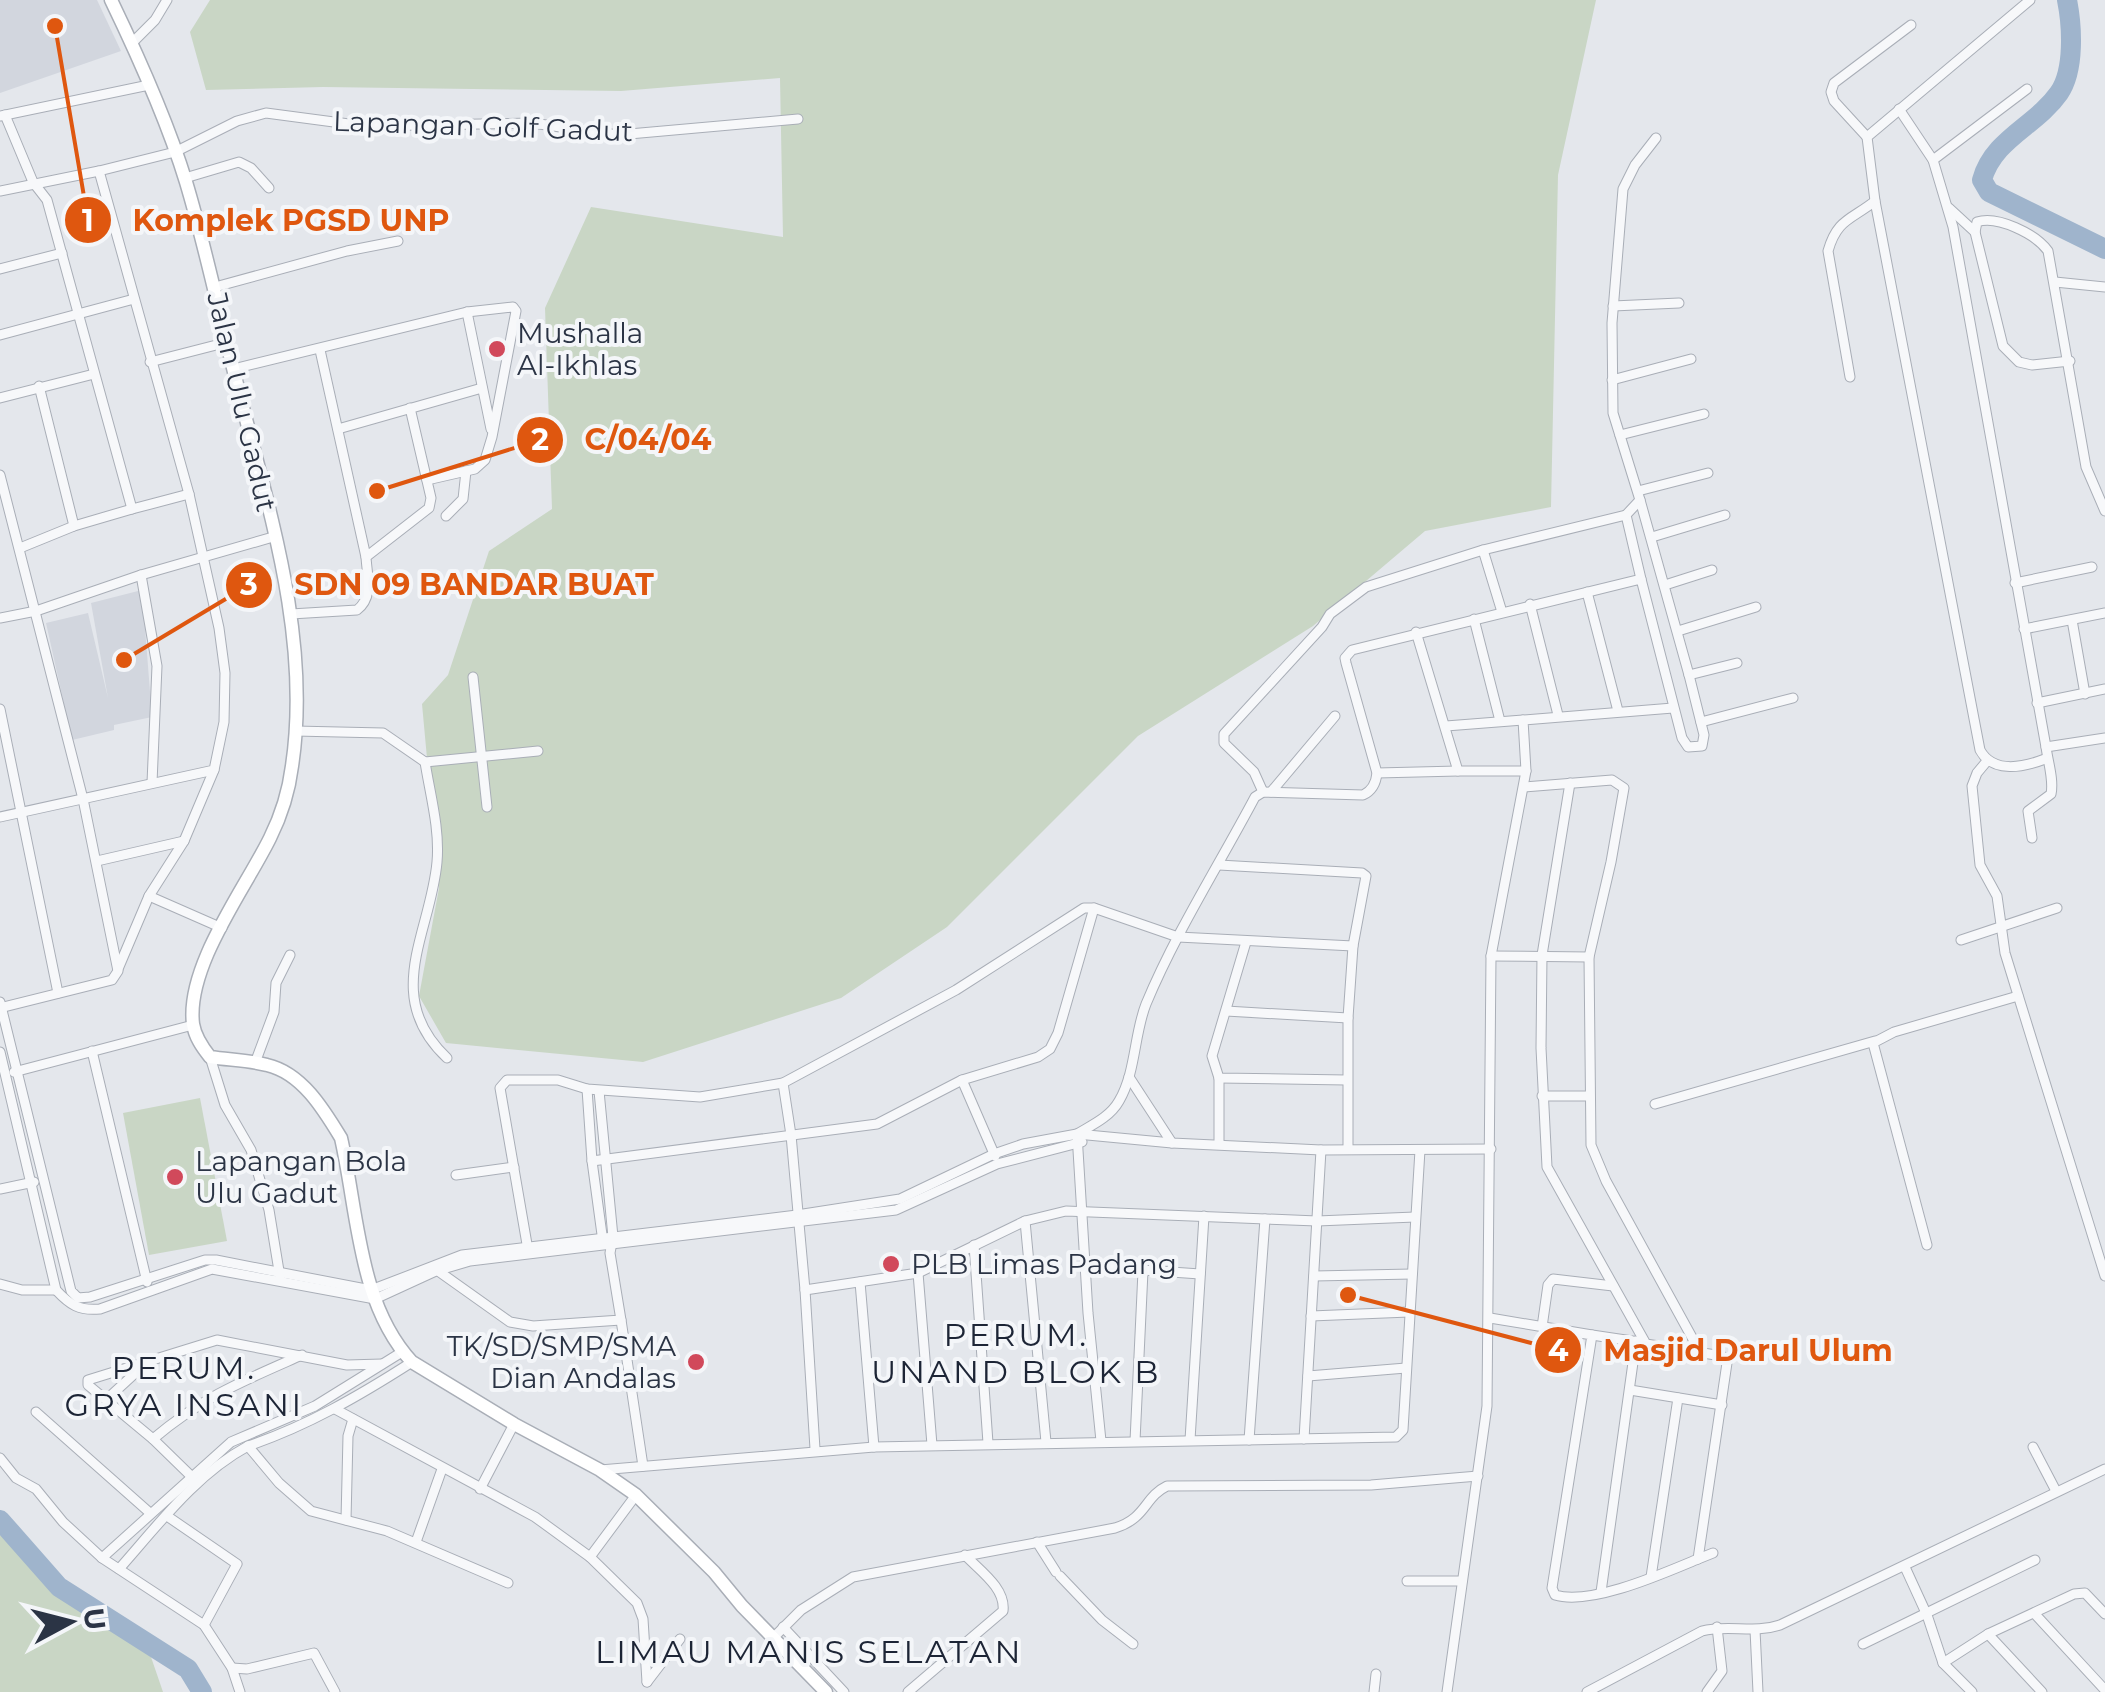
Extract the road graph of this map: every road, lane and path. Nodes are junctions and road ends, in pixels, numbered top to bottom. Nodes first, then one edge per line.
1 (111, 0) edge
2 (167, 0) edge
3 (2030, 0) edge
4 (1911, 25) dead end
5 (130, 44) junction
6 (149, 85) junction
7 (2028, 89) dead end
8 (1899, 109) junction
9 (3, 115) edge
10 (798, 119) dead end
11 (1867, 136) junction
12 (1656, 138) dead end
13 (175, 152) junction
14 (1932, 160) junction
15 (100, 171) junction
16 (185, 178) junction
17 (33, 182) junction
18 (268, 188) dead end
19 (0, 191) edge
20 (1875, 201) junction
21 (1947, 206) junction
22 (1975, 232) junction
23 (398, 241) dead end
24 (62, 253) junction
25 (0, 269) edge
26 (2055, 282) junction
27 (215, 287) junction
28 (2105, 288) edge
29 (134, 298) junction
30 (1679, 303) dead end
31 (1613, 306) junction
32 (467, 312) junction
33 (79, 314) junction
34 (0, 335) edge
35 (228, 342) junction
36 (320, 350) junction
37 (1691, 359) dead end
38 (2070, 360) junction
39 (150, 362) junction
40 (233, 369) junction
41 (94, 374) junction
42 (1850, 377) dead end
43 (1612, 380) junction
44 (39, 386) junction
45 (482, 388) junction
46 (0, 398) edge
47 (410, 408) junction
48 (1704, 414) dead end
49 (338, 428) junction
50 (1620, 436) junction
51 (492, 437) junction
52 (466, 471) junction
53 (1708, 473) dead end
54 (0, 475) edge
55 (428, 480) junction
56 (189, 494) junction
57 (1639, 496) junction
58 (132, 510) junction
59 (2105, 510) edge
60 (1626, 515) junction
61 (446, 516) dead end
62 (1726, 516) dead end
63 (74, 526) junction
64 (274, 537) junction
65 (1652, 537) junction
66 (20, 548) junction
67 (1483, 550) junction
68 (205, 556) junction
69 (366, 557) junction
70 (2092, 567) dead end
71 (1712, 570) dead end
72 (141, 575) junction
73 (1641, 579) junction
74 (2015, 583) junction
75 (1665, 585) junction
76 (1587, 592) junction
77 (1530, 604) junction
78 (1756, 607) dead end
79 (36, 611) junction
80 (1502, 612) junction
81 (2105, 613) edge
82 (291, 614) junction
83 (0, 618) edge
84 (1474, 619) junction
85 (2072, 620) junction
86 (2024, 629) junction
87 (1678, 631) junction
88 (1416, 632) junction
89 (1737, 663) dead end
90 (1689, 675) junction
91 (473, 677) dead end
92 (2105, 689) edge
93 (2085, 694) junction
94 (1793, 698) dead end
95 (2037, 703) junction
96 (1674, 708) junction
97 (0, 709) edge
98 (1618, 711) junction
99 (1558, 715) junction
100 (1335, 716) dead end
101 (1522, 720) junction
102 (1500, 721) junction
103 (1702, 722) junction
104 (1446, 726) junction
105 (295, 731) junction
106 (2105, 738) edge
107 (538, 751) dead end
108 (2046, 753) junction
109 (480, 758) junction
110 (1988, 761) junction
111 (424, 762) junction
112 (214, 770) junction
113 (1458, 771) junction
114 (1526, 771) junction
115 (1377, 774) junction
116 (152, 783) junction
117 (1570, 783) junction
118 (1524, 787) junction
119 (1267, 792) junction
120 (82, 799) junction
121 (487, 807) dead end
122 (21, 814) junction
123 (0, 817) edge
124 (2032, 838) dead end
125 (184, 841) junction
126 (97, 861) junction
127 (1219, 864) junction
128 (149, 896) junction
129 (1094, 908) junction
130 (2057, 908) dead end
131 (2001, 925) junction
132 (222, 928) junction
133 (1178, 937) junction
134 (1961, 940) dead end
135 (1246, 942) junction
136 (1353, 946) junction
137 (290, 955) dead end
138 (1491, 956) junction
139 (1542, 956) junction
140 (1589, 957) junction
141 (118, 972) junction
142 (58, 993) junction
143 (2018, 996) junction
144 (0, 1006) edge
145 (1226, 1011) junction
146 (1348, 1018) junction
147 (194, 1024) junction
148 (1875, 1040) junction
149 (92, 1051) junction
150 (0, 1052) edge
151 (210, 1057) junction
152 (448, 1058) dead end
153 (255, 1063) junction
154 (12, 1073) junction
155 (1129, 1077) junction
156 (1218, 1078) junction
157 (962, 1080) junction
158 (1346, 1080) junction
159 (782, 1083) junction
160 (588, 1089) junction
161 (600, 1090) junction
162 (1542, 1096) junction
163 (1588, 1096) junction
164 (1655, 1104) dead end
165 (791, 1135) junction
166 (1077, 1139) junction
167 (1172, 1144) junction
168 (1219, 1144) junction
169 (1348, 1149) junction
170 (1321, 1150) junction
171 (1420, 1150) junction
172 (1490, 1150) junction
173 (996, 1159) junction
174 (592, 1160) junction
175 (604, 1160) junction
176 (514, 1167) junction
177 (456, 1175) dead end
178 (42, 1181) junction
179 (30, 1183) junction
180 (0, 1189) edge
181 (1083, 1209) junction
182 (1204, 1216) junction
183 (1415, 1217) junction
184 (797, 1218) junction
185 (1265, 1219) junction
186 (1025, 1221) junction
187 (1317, 1221) junction
188 (609, 1244) junction
189 (974, 1245) junction
190 (1927, 1246) dead end
191 (528, 1251) junction
192 (1086, 1266) junction
193 (434, 1268) junction
194 (1143, 1270) junction
195 (918, 1273) junction
196 (1200, 1274) junction
197 (1412, 1274) junction
198 (1314, 1276) junction
199 (2105, 1276) edge
200 (280, 1277) junction
201 (146, 1278) junction
202 (860, 1282) junction
203 (0, 1284) edge
204 (1613, 1286) junction
205 (56, 1290) junction
206 (149, 1290) junction
207 (805, 1290) junction
208 (373, 1295) junction
209 (1409, 1312) junction
210 (1311, 1316) junction
211 (1490, 1318) junction
212 (620, 1320) junction
213 (1542, 1327) junction
214 (1592, 1335) junction
215 (1641, 1342) junction
216 (1700, 1352) junction
217 (303, 1355) junction
218 (407, 1357) junction
219 (146, 1363) junction
220 (382, 1364) junction
221 (1406, 1368) junction
222 (1308, 1376) junction
223 (1630, 1390) junction
224 (1678, 1398) junction
225 (108, 1399) junction
226 (1722, 1405) junction
227 (334, 1409) junction
228 (36, 1412) dead end
229 (353, 1419) junction
230 (514, 1424) junction
231 (153, 1439) junction
232 (1304, 1439) junction
233 (1190, 1440) junction
234 (1248, 1440) junction
235 (1101, 1441) junction
236 (1135, 1441) junction
237 (988, 1442) junction
238 (1046, 1442) junction
239 (932, 1445) junction
240 (248, 1446) junction
241 (874, 1447) junction
242 (2034, 1447) dead end
243 (815, 1449) junction
244 (0, 1458) edge
245 (643, 1466) junction
246 (442, 1469) junction
247 (2105, 1469) edge
248 (600, 1470) junction
249 (1478, 1476) junction
250 (192, 1477) junction
251 (480, 1489) junction
252 (2056, 1490) junction
253 (636, 1495) junction
254 (150, 1514) junction
255 (167, 1516) junction
256 (346, 1520) junction
257 (416, 1542) junction
258 (1037, 1542) junction
259 (1714, 1553) dead end
260 (964, 1555) junction
261 (590, 1557) junction
262 (102, 1558) junction
263 (1698, 1559) junction
264 (2035, 1560) dead end
265 (1906, 1567) junction
266 (118, 1569) junction
267 (1651, 1577) junction
268 (1407, 1581) dead end
269 (1462, 1581) junction
270 (508, 1583) dead end
271 (1601, 1592) junction
272 (2034, 1613) junction
273 (2105, 1614) edge
274 (1927, 1615) junction
275 (204, 1626) junction
276 (782, 1626) junction
277 (1717, 1627) junction
278 (1755, 1630) junction
279 (1988, 1634) junction
280 (680, 1638) dead end
281 (773, 1638) junction
282 (1133, 1644) dead end
283 (1863, 1644) dead end
284 (1942, 1662) junction
285 (232, 1668) junction
286 (1376, 1674) dead end
287 (2105, 1690) edge
288 (911, 1691) edge
289 (240, 1692) edge
290 (336, 1692) edge
291 (826, 1692) edge
292 (844, 1692) edge
293 (1374, 1692) edge
294 (1447, 1692) edge
295 (1588, 1692) edge
296 (1707, 1692) edge
297 (1758, 1692) edge
298 (1972, 1692) edge
299 (2042, 1692) edge

1 - 5 street, Jalan Ulu Gadut
2 - 5 street
3 - 8 street
4 - 11 street
5 - 6 street, Jalan Ulu Gadut
6 - 9 street
6 - 13 street, Jalan Ulu Gadut
7 - 14 street
8 - 11 street
8 - 14 street
9 - 17 street
10 - 13 street, Lapangan Golf Gadut
11 - 20 street
12 - 31 street
13 - 15 street, Lapangan Golf Gadut
13 - 16 street, Jalan Ulu Gadut
14 - 21 street
15 - 17 street, Lapangan Golf Gadut
15 - 29 street
16 - 18 street
16 - 27 street, Jalan Ulu Gadut
17 - 19 street, Lapangan Golf Gadut
17 - 24 street
20 - 42 street
20 - 110 street
21 - 22 street
21 - 74 street
22 - 26 street
22 - 38 street
23 - 27 street
24 - 25 street
24 - 33 street
26 - 28 street
26 - 38 street
27 - 35 street, Jalan Ulu Gadut
29 - 33 street
29 - 39 street
30 - 31 street
31 - 43 street
32 - 36 street
32 - 45 street
32 - 51 street
33 - 34 street
33 - 41 street
35 - 39 street
35 - 40 street, Jalan Ulu Gadut
36 - 40 street
36 - 49 street
37 - 43 street
38 - 59 street
39 - 56 street
40 - 64 street, Jalan Ulu Gadut
41 - 44 street
41 - 58 street
43 - 50 street
44 - 46 street
44 - 63 street
45 - 47 street
45 - 51 street
47 - 49 street
47 - 55 street
48 - 50 street
49 - 69 street
50 - 57 street
51 - 52 street
52 - 55 street
52 - 61 street
53 - 57 street
54 - 66 street
55 - 69 street
56 - 58 street
56 - 68 street
57 - 60 street
57 - 65 street
58 - 63 street
60 - 67 street
60 - 73 street
62 - 65 street
63 - 66 street
64 - 68 street
64 - 82 street, Jalan Ulu Gadut
65 - 75 street
66 - 79 street
67 - 80 street
67 - 119 street
68 - 72 street
68 - 112 street
69 - 82 street
70 - 74 street
71 - 75 street
72 - 79 street
72 - 116 street
73 - 76 street
73 - 96 street
74 - 86 street
75 - 87 street
76 - 77 street
76 - 98 street
77 - 80 street
77 - 99 street
78 - 87 street
79 - 83 street
79 - 120 street
80 - 84 street
81 - 85 street
82 - 105 street, Jalan Ulu Gadut
84 - 88 street
84 - 102 street
85 - 86 street
85 - 93 street
86 - 95 street
87 - 90 street
88 - 104 street
88 - 115 street
89 - 90 street
90 - 103 street
91 - 109 street
92 - 93 street
93 - 95 street
94 - 103 street
95 - 108 street
96 - 98 street
96 - 103 street
97 - 122 street
98 - 99 street
99 - 101 street
100 - 119 street
101 - 102 street
101 - 114 street
102 - 104 street
104 - 113 street
105 - 111 street
105 - 132 street, Jalan Ulu Gadut
106 - 108 street
107 - 109 street
108 - 110 street
108 - 124 street
109 - 111 street
109 - 121 street
110 - 131 street
111 - 152 street
112 - 116 street
112 - 125 street
113 - 114 street
113 - 115 street
114 - 118 street
115 - 119 street
116 - 120 street
117 - 118 street
117 - 139 street
117 - 140 street
118 - 138 street
119 - 127 street
120 - 122 street
120 - 126 street
122 - 123 street
122 - 142 street
125 - 126 street
125 - 128 street
126 - 141 street
127 - 133 street
127 - 136 street
128 - 132 street
128 - 141 street
129 - 133 street
129 - 157 street
129 - 159 street
130 - 131 street
131 - 134 street
131 - 143 street
132 - 147 street, Jalan Ulu Gadut
133 - 135 street
133 - 155 street
135 - 136 street
135 - 145 street
136 - 146 street
137 - 153 street
138 - 139 street
138 - 172 street
139 - 140 street
139 - 162 street
140 - 163 street
141 - 142 street
142 - 144 street
143 - 148 street
143 - 199 street
144 - 154 street
145 - 146 street
145 - 156 street
146 - 158 street
147 - 149 street
147 - 151 street
148 - 164 street
148 - 190 street
149 - 154 street
149 - 201 street
150 - 154 street
151 - 153 street
151 - 200 street
153 - 208 street
154 - 178 street
154 - 179 street
155 - 166 street
155 - 167 street
156 - 158 street
156 - 168 street
157 - 165 street
157 - 173 street
158 - 169 street
159 - 161 street
159 - 165 street
160 - 161 street
160 - 174 street
160 - 176 street
161 - 175 street
162 - 163 street
162 - 204 street
163 - 216 street
165 - 175 street
165 - 184 street
166 - 167 street
166 - 173 street
166 - 181 street
167 - 168 street
168 - 170 street
169 - 170 street
169 - 171 street
170 - 187 street
171 - 172 street
171 - 183 street
172 - 211 street
173 - 184 street
174 - 175 street
174 - 188 street
175 - 188 street
176 - 177 street
176 - 191 street
178 - 179 street
178 - 201 street
179 - 180 street
179 - 205 street
181 - 182 street
181 - 186 street
181 - 192 street
182 - 185 street
182 - 196 street
183 - 187 street
183 - 197 street
184 - 188 street
184 - 207 street
185 - 187 street
185 - 234 street
186 - 189 street
186 - 238 street
187 - 198 street
188 - 191 street
188 - 212 street
189 - 195 street
189 - 237 street
191 - 193 street
192 - 194 street
192 - 235 street
193 - 208 street
193 - 212 street
194 - 196 street
194 - 236 street
195 - 202 street
195 - 239 street
196 - 233 street
197 - 198 street
197 - 209 street
198 - 210 street
200 - 201 street
200 - 206 street
200 - 208 street
201 - 206 street
202 - 207 street
202 - 241 street
203 - 205 street
204 - 213 street
204 - 215 street
205 - 206 street
207 - 243 street
208 - 218 street
209 - 210 street
209 - 221 street
210 - 222 street
211 - 213 street
211 - 249 street
212 - 245 street
213 - 214 street
214 - 215 street
214 - 271 street
215 - 216 street
215 - 223 street
216 - 226 street
217 - 219 street
217 - 220 street
217 - 231 street
218 - 220 street
218 - 227 street
218 - 230 street
219 - 225 street
219 - 225 street
220 - 250 street
221 - 222 street
221 - 232 street
222 - 232 street
223 - 224 street
223 - 271 street
224 - 226 street
224 - 267 street
225 - 231 street
226 - 263 street
227 - 229 street
227 - 240 street
228 - 254 street
229 - 246 street
229 - 256 street
230 - 248 street
230 - 251 street
231 - 250 street
232 - 234 street
233 - 234 street
233 - 236 street
235 - 236 street
235 - 238 street
237 - 238 street
237 - 239 street
239 - 241 street
240 - 255 street
240 - 256 street
241 - 243 street
242 - 252 street
243 - 245 street
244 - 262 street
245 - 248 street
246 - 251 street
246 - 257 street
247 - 252 street
248 - 253 street
249 - 258 street
249 - 269 street
250 - 254 street
251 - 261 street
252 - 265 street
253 - 261 street
253 - 281 street
254 - 262 street
255 - 266 street
255 - 275 street
256 - 257 street
257 - 270 street
258 - 260 street
258 - 282 street
259 - 263 street
260 - 276 street
260 - 288 street
261 - 280 street
262 - 266 street
263 - 267 street
264 - 274 street
265 - 274 street
265 - 278 street
266 - 275 street
267 - 271 street
268 - 269 street
269 - 294 street
272 - 273 street
272 - 279 street
272 - 287 street
274 - 283 street
274 - 284 street
275 - 285 street
276 - 281 street
276 - 292 street
277 - 278 street
277 - 295 street
277 - 296 street
278 - 297 street
279 - 284 street
279 - 299 street
281 - 291 street
284 - 298 street
285 - 289 street
285 - 290 street
286 - 293 street

